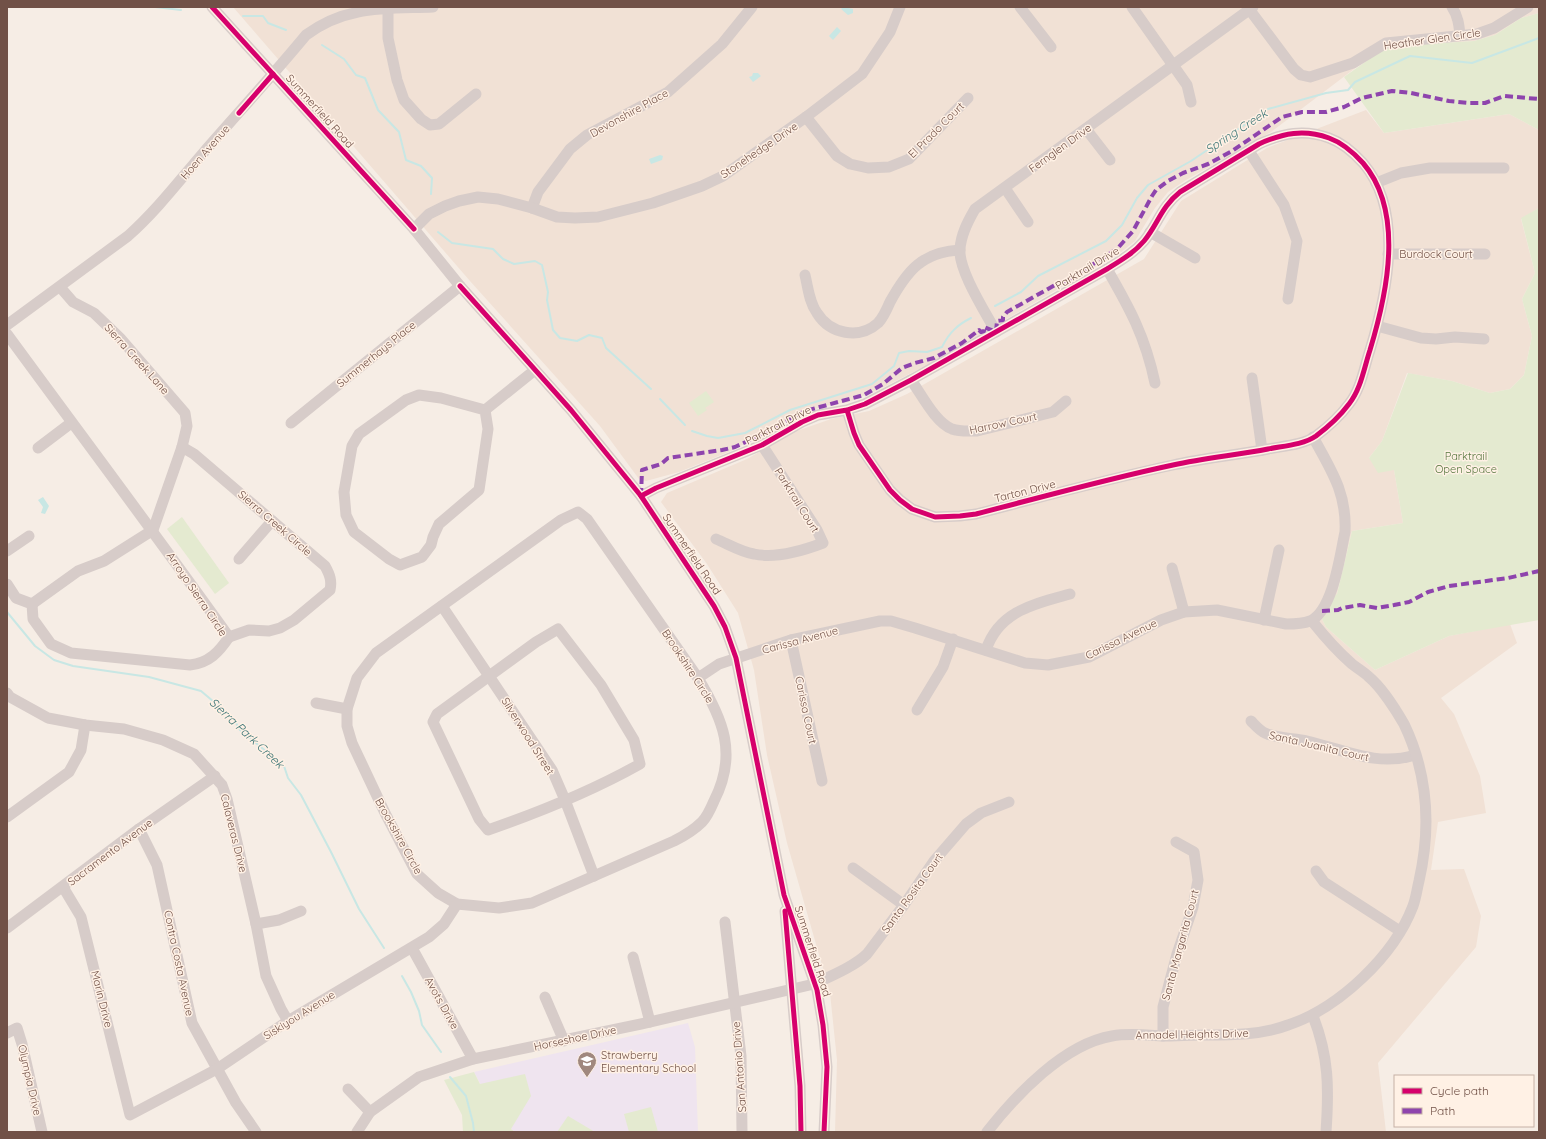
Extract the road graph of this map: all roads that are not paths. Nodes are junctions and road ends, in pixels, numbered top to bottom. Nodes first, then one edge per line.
1 (212, 7) edge
2 (433, 7) edge
3 (752, 7) edge
4 (900, 7) edge
5 (1020, 7) edge
6 (1132, 7) edge
7 (1452, 7) edge
8 (1528, 7) edge
9 (388, 8) edge
10 (1251, 8) edge
11 (1460, 35) junction
12 (1051, 47) dead end
13 (1173, 65) junction
14 (273, 74) junction
15 (476, 94) dead end
16 (968, 98) dead end
17 (1191, 102) dead end
18 (806, 117) junction
19 (1086, 129) junction
20 (1249, 151) junction
21 (1110, 160) dead end
22 (1504, 168) dead end
23 (1376, 183) junction
24 (1005, 188) junction
25 (532, 208) junction
26 (1028, 222) dead end
27 (414, 229) junction
28 (1150, 232) junction
29 (960, 250) junction
30 (1388, 254) junction
31 (1485, 254) dead end
32 (1195, 258) dead end
33 (1107, 269) junction
34 (805, 275) dead end
35 (460, 286) junction
36 (60, 287) junction
37 (1288, 299) dead end
38 (7, 325) edge
39 (1377, 326) junction
40 (996, 332) junction
41 (7, 334) edge
42 (1484, 339) dead end
43 (535, 370) junction
44 (1252, 378) dead end
45 (912, 380) junction
46 (1154, 383) dead end
47 (1066, 401) dead end
48 (485, 410) junction
49 (847, 410) junction
50 (71, 423) junction
51 (291, 423) dead end
52 (1314, 437) junction
53 (762, 445) junction
54 (182, 447) junction
55 (38, 448) dead end
56 (1262, 450) junction
57 (641, 496) junction
58 (272, 521) junction
59 (153, 530) junction
60 (28, 536) dead end
61 (716, 539) dead end
62 (7, 550) edge
63 (1279, 550) dead end
64 (239, 559) dead end
65 (1172, 568) dead end
66 (7, 584) edge
67 (1070, 594) dead end
68 (32, 604) junction
69 (442, 606) junction
70 (1184, 612) junction
71 (1264, 620) junction
72 (1312, 621) junction
73 (229, 637) junction
74 (953, 639) junction
75 (791, 640) junction
76 (986, 650) junction
77 (736, 658) junction
78 (490, 675) junction
79 (698, 678) junction
80 (7, 693) edge
81 (316, 703) dead end
82 (347, 709) junction
83 (917, 710) dead end
84 (1251, 722) dead end
85 (85, 725) junction
86 (1415, 755) junction
87 (214, 776) junction
88 (822, 781) dead end
89 (565, 800) junction
90 (1009, 802) dead end
91 (7, 817) edge
92 (139, 829) junction
93 (1176, 842) dead end
94 (853, 868) dead end
95 (1316, 871) dead end
96 (594, 876) junction
97 (63, 887) junction
98 (784, 895) junction
99 (457, 904) junction
100 (904, 905) junction
101 (301, 911) dead end
102 (725, 922) dead end
103 (256, 924) junction
104 (7, 928) edge
105 (1400, 931) junction
106 (412, 948) junction
107 (633, 957) dead end
108 (814, 984) junction
109 (792, 989) junction
110 (544, 997) dead end
111 (734, 1001) junction
112 (1313, 1016) junction
113 (288, 1020) junction
114 (650, 1022) junction
115 (12, 1031) edge
116 (1163, 1036) junction
117 (564, 1041) junction
118 (473, 1059) junction
119 (217, 1069) junction
120 (348, 1089) dead end
121 (370, 1112) junction
122 (130, 1115) joint
123 (42, 1132) edge
124 (256, 1132) edge
125 (357, 1132) edge
126 (742, 1132) edge
127 (801, 1132) edge
128 (824, 1132) edge
129 (987, 1132) edge
130 (1326, 1132) edge

1 - 14 street, Summerfield Road
2 - 9 street, Hoen Avenue
3 - 25 street, Devonshire Place
4 - 18 street, Stonehedge Drive
5 - 12 street
6 - 13 street
7 - 11 street
8 - 11 street, Heather Glen Circle
9 - 14 street, Hoen Avenue
9 - 15 street
10 - 11 street, Heather Glen Circle
10 - 13 street, Fernglen Drive
13 - 17 street
13 - 19 street, Fernglen Drive
14 - 27 street, Summerfield Road
14 - 36 street, Hoen Avenue
16 - 18 street, El Prado Court
18 - 25 street, Stonehedge Drive
19 - 21 street
19 - 24 street, Fernglen Drive
20 - 23 street, Parktrail Drive
20 - 28 street, Parktrail Drive
20 - 37 street
22 - 23 street
23 - 30 street, Parktrail Drive
24 - 26 street
24 - 29 street, Fernglen Drive
25 - 27 street, Stonehedge Drive
27 - 35 street, Summerfield Road
28 - 32 street
28 - 33 street, Parktrail Drive
29 - 34 street
29 - 40 street, Fernglen Drive
30 - 31 street, Burdock Court
30 - 39 street, Parktrail Drive
33 - 40 street, Parktrail Drive
33 - 46 street
35 - 43 street, Summerfield Road
35 - 51 street, Summerhays Place
36 - 38 street, Hoen Avenue
36 - 54 street, Sierra Creek Lane
39 - 42 street
39 - 52 street, Parktrail Drive
40 - 45 street, Parktrail Drive
41 - 50 street, Arroyo Sierra Circle
43 - 48 street
43 - 57 street, Summerfield Road
44 - 56 street
45 - 47 street, Harrow Court
45 - 49 street, Parktrail Drive
48 - 48 street
49 - 53 street, Parktrail Drive
49 - 56 street, Tarton Drive
50 - 55 street
50 - 59 street, Arroyo Sierra Circle
52 - 56 street, Tarton Drive
52 - 72 street
53 - 57 street, Parktrail Drive
53 - 61 street, Parktrail Court
54 - 58 street, Sierra Creek Circle
54 - 59 street
57 - 77 street, Summerfield Road
58 - 64 street
58 - 73 street, Sierra Creek Circle
59 - 68 street
59 - 73 street, Arroyo Sierra Circle
60 - 62 street
63 - 71 street
65 - 70 street
66 - 68 street
67 - 76 street
68 - 73 street, Arroyo Sierra Circle
69 - 78 street, Silverwood Street
69 - 79 street, Brookshire Circle
69 - 82 street, Brookshire Circle
70 - 71 street, Carissa Avenue
70 - 76 street, Carissa Avenue
71 - 72 street, Carissa Avenue
72 - 86 street, Annadel Heights Drive
74 - 75 street, Carissa Avenue
74 - 76 street, Carissa Avenue
74 - 83 street
75 - 77 street, Carissa Avenue
75 - 88 street, Carissa Court
77 - 79 street, Carissa Avenue
77 - 98 street, Summerfield Road
78 - 89 street, Silverwood Street
78 - 89 street
78 - 89 street
79 - 96 street, Brookshire Circle
80 - 85 street, Calaveras Drive
81 - 82 street
82 - 99 street, Brookshire Circle
84 - 86 street, Santa Juanita Court
85 - 87 street, Calaveras Drive
85 - 91 street
86 - 105 street, Annadel Heights Drive
87 - 92 street, Sacramento Avenue
87 - 103 street, Calaveras Drive
89 - 96 street, Silverwood Street
90 - 100 street, Santa Rosita Court
92 - 97 street, Sacramento Avenue
92 - 119 street, Contra Costa Avenue
93 - 116 street, Santa Margarita Court
94 - 100 street
95 - 105 street
96 - 99 street, Brookshire Circle
97 - 104 street, Sacramento Avenue
97 - 122 street, Marin Drive
98 - 108 street, Summerfield Road
98 - 109 street, Summerfield Road
99 - 106 street, Siskiyou Avenue
100 - 108 street, Santa Rosita Court
101 - 103 street
102 - 111 street, San Antonio Drive
103 - 113 street, Calaveras Drive
105 - 112 street, Annadel Heights Drive
106 - 113 street, Siskiyou Avenue
106 - 118 street, Avots Drive
107 - 114 street
108 - 109 street, Horseshoe Drive
108 - 128 street, Summerfield Road
109 - 111 street, Horseshoe Drive
109 - 127 street, Summerfield Road
110 - 117 street
111 - 114 street, Horseshoe Drive
111 - 126 street, San Antonio Drive
112 - 116 street, Annadel Heights Drive
112 - 130 street
113 - 119 street, Siskiyou Avenue
114 - 117 street, Horseshoe Drive
115 - 123 street, Olympia Drive
116 - 129 street, Annadel Heights Drive
117 - 118 street, Horseshoe Drive
118 - 121 street, Horseshoe Drive
119 - 122 street, Siskiyou Avenue
119 - 124 street, Contra Costa Avenue
120 - 121 street
121 - 125 street, Horseshoe Drive

